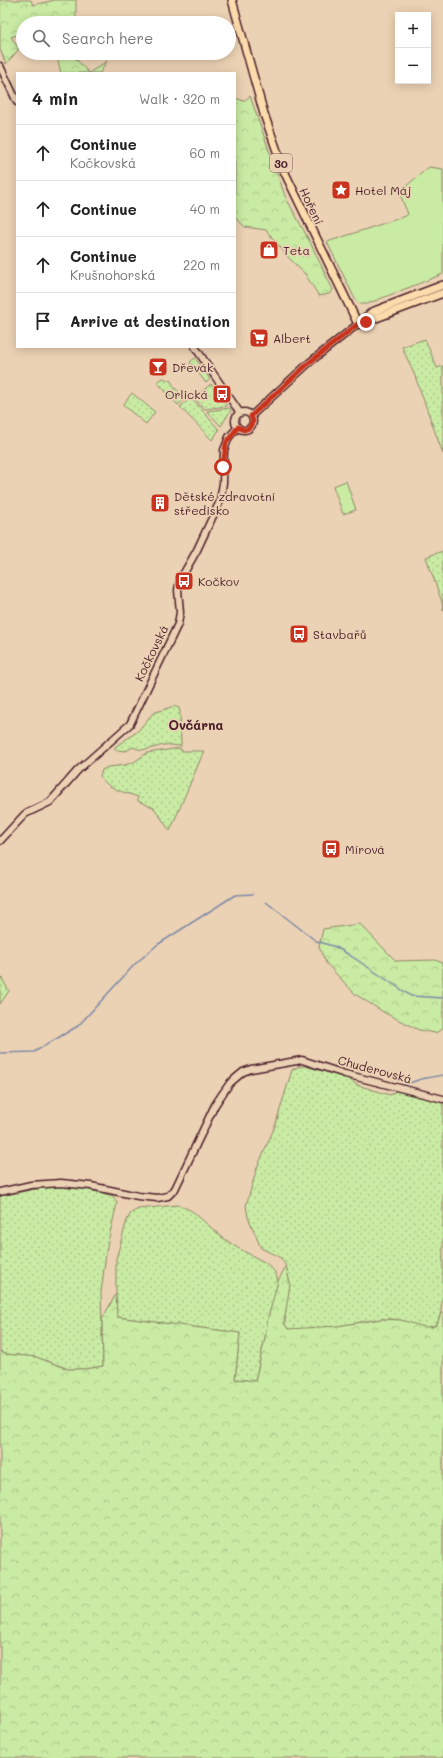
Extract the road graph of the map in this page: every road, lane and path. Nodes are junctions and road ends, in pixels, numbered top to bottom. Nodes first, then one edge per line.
1 (232, 0) edge
2 (0, 66) edge
3 (16, 100) edge
4 (443, 284) edge
5 (443, 293) edge
6 (358, 324) junction
7 (196, 348) edge
8 (240, 413) junction
9 (251, 416) junction
10 (238, 427) junction
11 (0, 841) edge
12 (443, 1099) edge
13 (0, 1192) edge

1 - 6 main road, Hoření / 30
2 - 3 street
4 - 6 main road
5 - 6 main road
6 - 9 street
7 - 8 street
8 - 9 street
8 - 10 street
9 - 10 street
10 - 11 street, Kočkovská
12 - 13 street, Chuderovská

